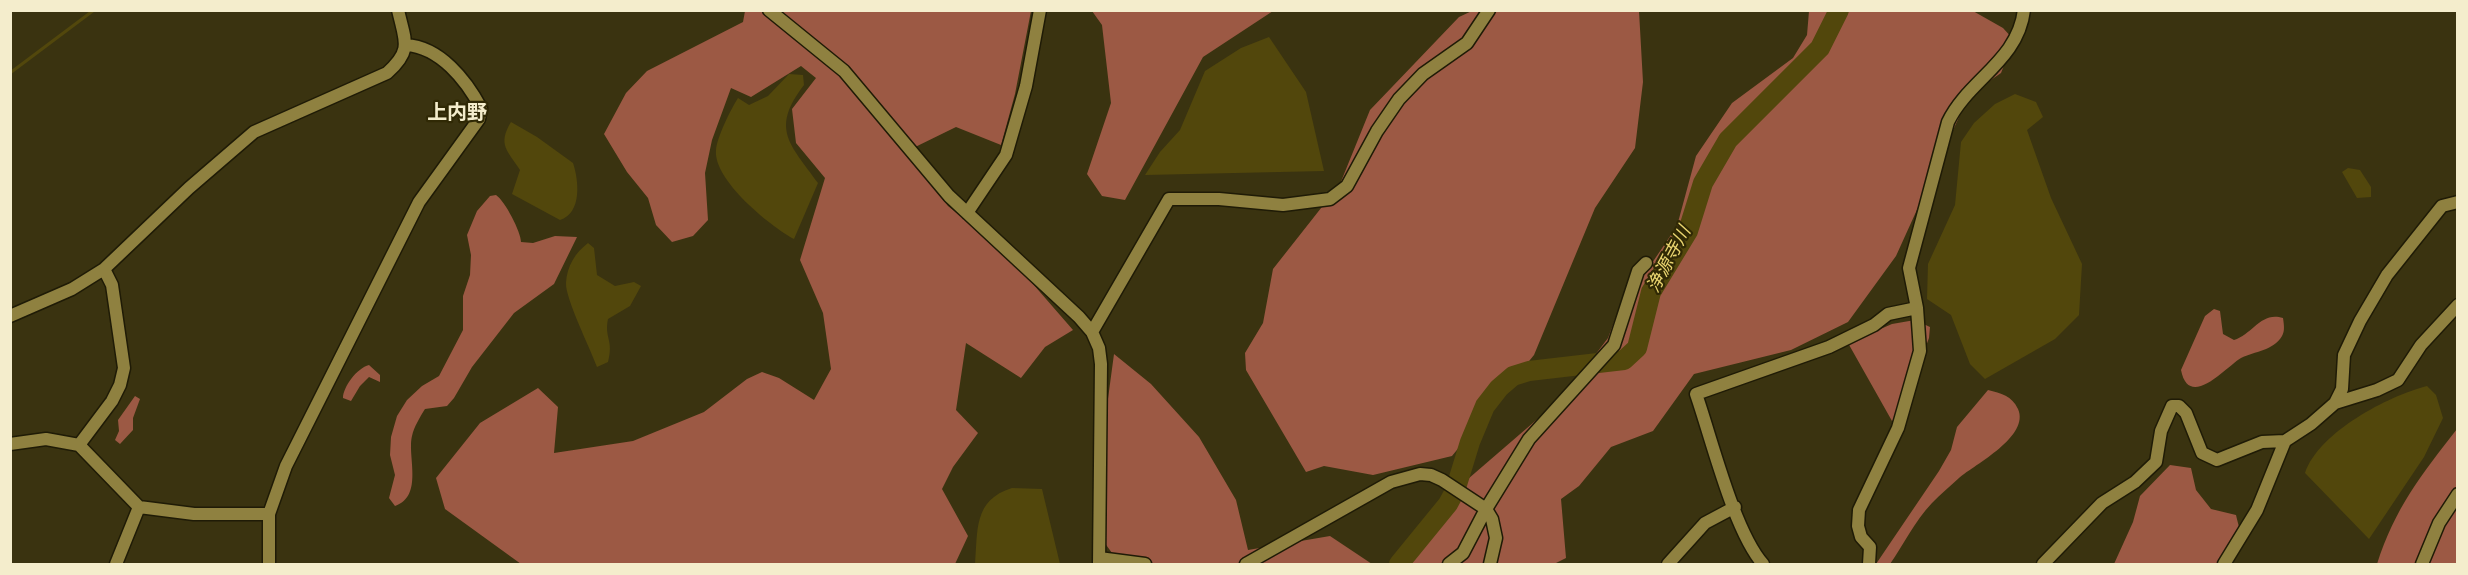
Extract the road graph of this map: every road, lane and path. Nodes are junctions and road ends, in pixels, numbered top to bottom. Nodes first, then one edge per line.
1 (398, 10) edge
2 (769, 10) edge
3 (1040, 10) edge
4 (1490, 10) edge
5 (2024, 10) edge
6 (406, 45) junction
7 (2457, 202) edge
8 (968, 213) junction
9 (1646, 263) dead end
10 (104, 269) junction
11 (2457, 305) edge
12 (1917, 308) junction
13 (10, 316) edge
14 (1092, 332) junction
15 (2335, 403) junction
16 (2285, 441) junction
17 (10, 444) edge
18 (79, 445) junction
19 (2457, 494) edge
20 (138, 507) junction
21 (1483, 507) junction
22 (1735, 507) junction
23 (269, 514) junction
24 (1099, 561) edge
25 (116, 564) edge
26 (269, 564) edge
27 (1145, 564) edge
28 (1246, 564) edge
29 (1449, 564) edge
30 (1490, 564) edge
31 (1668, 564) edge
32 (1763, 564) edge
33 (1869, 564) edge
34 (2043, 564) edge
35 (2224, 564) edge
36 (2422, 564) edge

1 - 6 street
2 - 8 street
3 - 8 street
4 - 14 street
5 - 12 street
6 - 10 street
6 - 23 street
7 - 15 street
8 - 14 street
9 - 21 street
10 - 13 street
10 - 18 street
11 - 15 street
12 - 22 street
12 - 33 street
14 - 24 street
15 - 16 street
16 - 34 street
16 - 35 street
17 - 18 street
18 - 20 street
19 - 36 street
20 - 23 street
20 - 25 street
21 - 28 street
21 - 29 street
21 - 30 street
22 - 31 street
22 - 32 street
23 - 26 street
24 - 27 street

